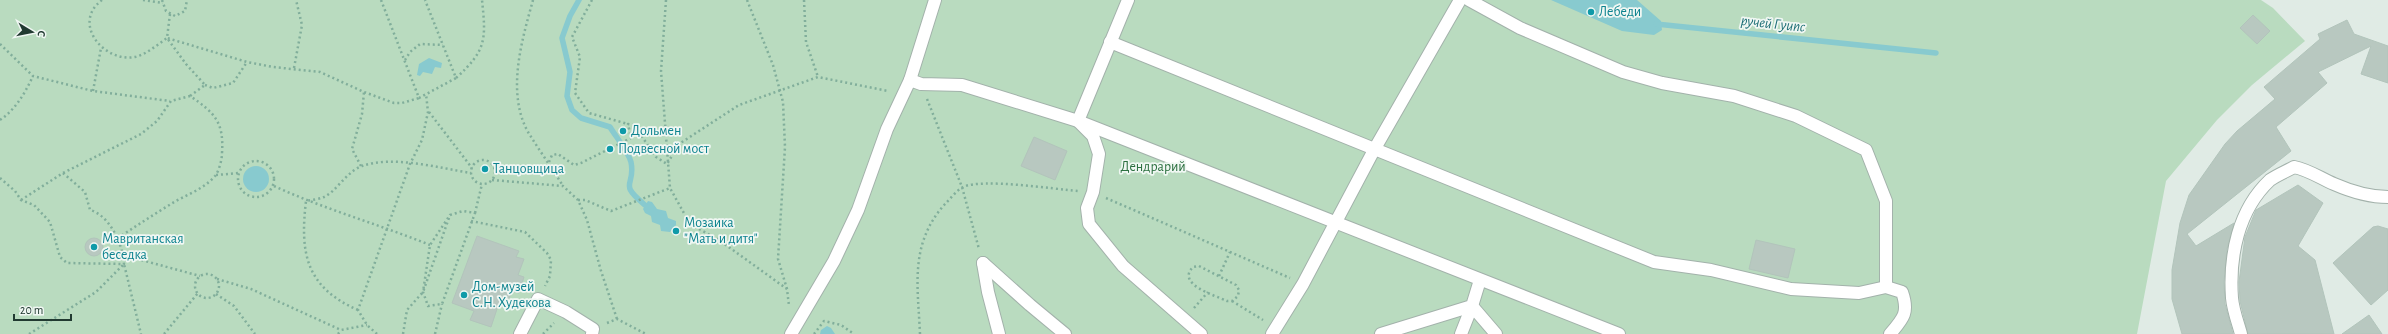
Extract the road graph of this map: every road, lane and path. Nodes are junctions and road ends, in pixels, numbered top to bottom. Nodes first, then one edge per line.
1 (102, 0) edge
2 (143, 0) edge
3 (187, 0) edge
4 (296, 0) edge
5 (381, 0) edge
6 (425, 0) edge
7 (482, 0) edge
8 (533, 0) edge
9 (592, 0) edge
10 (666, 0) edge
11 (748, 0) edge
12 (804, 0) edge
13 (935, 0) edge
14 (1128, 0) edge
15 (1460, 0) edge
16 (1469, 0) edge
17 (163, 1) edge
18 (170, 14) junction
19 (167, 38) junction
20 (1110, 42) junction
21 (0, 44) edge
22 (443, 45) junction
23 (101, 48) junction
24 (405, 60) junction
25 (247, 62) junction
26 (294, 68) junction
27 (33, 76) junction
28 (818, 77) junction
29 (456, 78) junction
30 (916, 82) junction
31 (205, 84) junction
32 (93, 91) junction
33 (364, 92) junction
34 (780, 92) junction
35 (426, 94) junction
36 (902, 94) junction
37 (190, 96) junction
38 (419, 98) junction
39 (171, 101) junction
40 (428, 112) junction
41 (0, 120) edge
42 (1078, 121) junction
43 (628, 124) junction
44 (1374, 150) junction
45 (549, 162) junction
46 (410, 164) junction
47 (667, 164) junction
48 (361, 166) junction
49 (472, 168) junction
50 (64, 173) junction
51 (239, 173) junction
52 (471, 173) junction
53 (216, 175) junction
54 (0, 178) edge
55 (492, 180) junction
56 (482, 184) junction
57 (274, 186) junction
58 (563, 186) junction
59 (962, 187) junction
60 (670, 188) junction
61 (1093, 192) junction
62 (2388, 197) edge
63 (21, 200) junction
64 (578, 200) junction
65 (306, 201) junction
66 (475, 213) junction
67 (450, 215) junction
68 (471, 221) junction
69 (1336, 222) junction
70 (388, 228) junction
71 (118, 238) junction
72 (430, 245) junction
73 (1230, 252) junction
74 (123, 255) junction
75 (983, 263) junction
76 (124, 264) junction
77 (200, 276) junction
78 (1219, 276) junction
79 (217, 279) junction
80 (1480, 280) junction
81 (1303, 284) junction
82 (1886, 287) junction
83 (787, 289) junction
84 (423, 292) junction
85 (1208, 292) junction
86 (198, 293) junction
87 (216, 294) junction
88 (538, 298) junction
89 (1232, 301) junction
90 (442, 304) junction
91 (1472, 306) junction
92 (358, 310) junction
93 (617, 319) junction
94 (1184, 320) junction
95 (367, 325) junction
96 (341, 330) junction
97 (1274, 331) edge
98 (592, 332) edge
99 (791, 333) edge
100 (29, 334) edge
101 (141, 334) edge
102 (164, 334) edge
103 (255, 334) edge
104 (338, 334) edge
105 (377, 334) edge
106 (403, 334) edge
107 (435, 334) edge
108 (520, 334) edge
109 (646, 334) edge
110 (814, 334) edge
111 (854, 334) edge
112 (920, 334) edge
113 (999, 334) edge
114 (1066, 334) edge
115 (1201, 334) edge
116 (1381, 334) edge
117 (1461, 334) edge
118 (1496, 334) edge
119 (1619, 334) edge
120 (1890, 334) edge
121 (2241, 334) edge

1 - 23 path
2 - 17 path
3 - 18 path
4 - 26 path
5 - 24 path
6 - 22 path
7 - 29 path
8 - 45 path
9 - 43 path
10 - 47 path
11 - 34 path
12 - 28 path
13 - 30 lane
14 - 20 lane
15 - 44 lane
16 - 82 lane
17 - 18 path
18 - 19 path
19 - 23 path
19 - 25 path
19 - 31 path
20 - 42 lane
20 - 44 lane
21 - 27 path
22 - 24 path
22 - 29 path
23 - 32 path
24 - 38 path
25 - 26 path
25 - 31 path
26 - 33 path
27 - 32 path
27 - 41 path
28 - 34 path
28 - 36 path
29 - 35 path
30 - 36 lane
30 - 42 lane
30 - 59 path
31 - 37 path
32 - 39 path
33 - 38 path
33 - 48 path
34 - 47 path
34 - 83 path
35 - 38 path
35 - 40 path
36 - 99 lane
37 - 39 path
37 - 53 path
39 - 50 path
40 - 46 path
40 - 49 path
42 - 61 lane
42 - 69 lane
43 - 45 path
43 - 47 path
44 - 69 lane
44 - 82 lane
45 - 58 path
46 - 48 path
46 - 52 path
46 - 70 path
47 - 60 path
48 - 65 path
49 - 52 path
49 - 55 path
50 - 63 path
50 - 71 path
51 - 53 path
51 - 57 path
51 - 57 path
52 - 56 path
53 - 71 path
54 - 63 path
55 - 56 path
55 - 58 path
56 - 66 path
57 - 65 path
58 - 64 path
59 - 61 path
59 - 75 path
59 - 112 path
60 - 64 path
60 - 83 path
61 - 73 path
61 - 94 lane
62 - 121 lane
63 - 76 path
64 - 93 path
65 - 70 path
65 - 92 path
66 - 67 path
66 - 68 path
67 - 72 path
67 - 84 path
68 - 88 path
68 - 90 path
69 - 80 lane
69 - 81 lane
70 - 72 path
70 - 92 path
71 - 74 path
72 - 84 path
73 - 78 path
73 - 81 path
74 - 76 path
74 - 77 path
75 - 113 lane
75 - 114 lane
76 - 100 path
76 - 101 path
77 - 79 path
77 - 86 path
78 - 85 path
78 - 89 path
79 - 87 path
79 - 96 path
80 - 91 lane
80 - 119 lane
81 - 97 lane
82 - 120 lane
83 - 99 path
84 - 90 path
84 - 106 path
85 - 89 path
85 - 94 path
86 - 87 path
86 - 102 path
87 - 103 path
88 - 98 lane
88 - 108 lane
89 - 97 path
90 - 107 path
91 - 116 lane
91 - 117 lane
91 - 118 lane
92 - 95 path
93 - 98 path
93 - 109 path
94 - 115 lane
95 - 96 path
95 - 105 path
96 - 104 path
110 - 111 path

